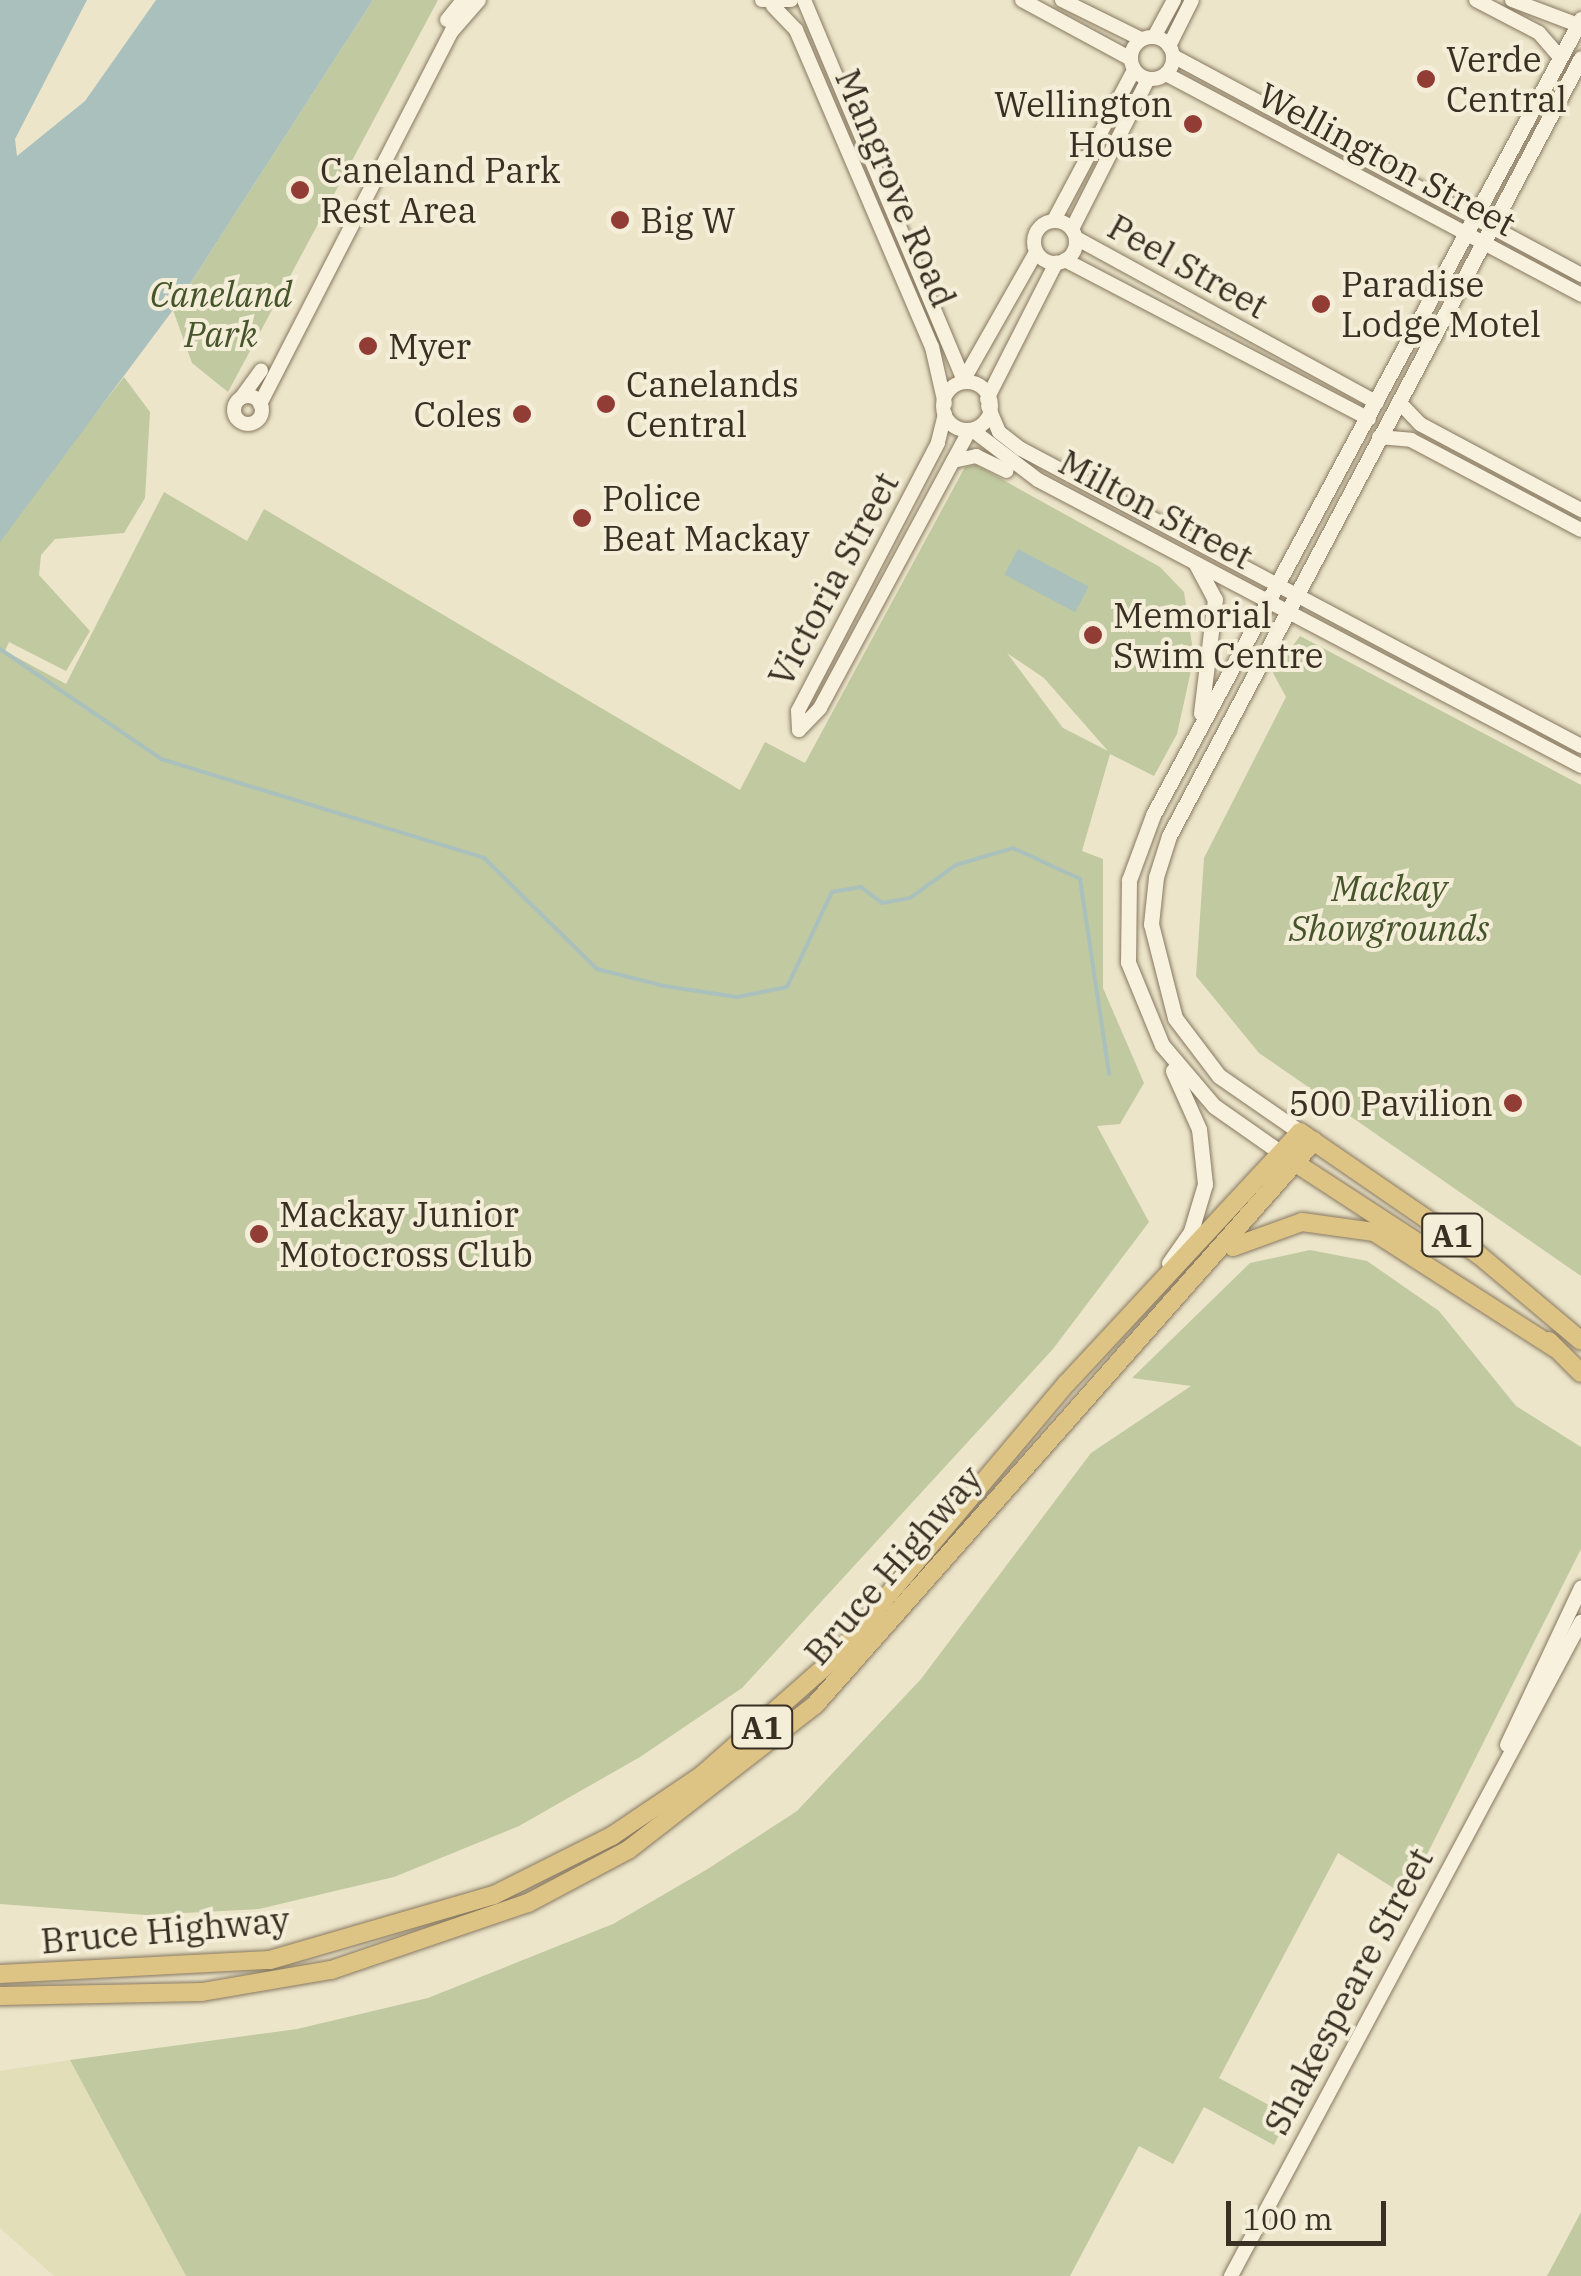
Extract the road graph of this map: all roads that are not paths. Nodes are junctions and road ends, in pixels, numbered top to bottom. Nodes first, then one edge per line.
1 (463, 0) edge
2 (479, 0) edge
3 (791, 0) edge
4 (804, 0) edge
5 (1022, 0) edge
6 (1062, 0) edge
7 (1174, 0) edge
8 (1192, 0) edge
9 (1476, 0) edge
10 (1512, 0) edge
11 (767, 3) edge
12 (1547, 18) junction
13 (1579, 22) edge
14 (1540, 33) junction
15 (1148, 38) junction
16 (1171, 51) junction
17 (1560, 58) junction
18 (1581, 58) edge
19 (1132, 64) junction
20 (1166, 74) junction
21 (1148, 79) junction
22 (1054, 220) junction
23 (1483, 222) junction
24 (1074, 234) junction
25 (1474, 239) junction
26 (1036, 252) junction
27 (1060, 262) junction
28 (1581, 275) edge
29 (1581, 296) edge
30 (964, 379) junction
31 (1410, 380) junction
32 (241, 398) junction
33 (988, 402) junction
34 (1399, 402) junction
35 (1377, 403) junction
36 (260, 404) junction
37 (945, 409) junction
38 (1369, 418) junction
39 (972, 433) junction
40 (1379, 437) junction
41 (1488, 460) junction
42 (953, 461) junction
43 (1480, 476) junction
44 (1054, 489) junction
45 (1558, 498) junction
46 (1581, 510) edge
47 (1550, 514) junction
48 (1581, 530) edge
49 (1196, 564) junction
50 (1280, 585) junction
51 (1300, 595) junction
52 (1270, 604) junction
53 (1289, 614) junction
54 (1581, 746) edge
55 (1581, 766) edge
56 (1176, 772) junction
57 (1162, 1045) junction
58 (1307, 1136) junction
59 (1291, 1159) junction
60 (1206, 1266) junction
61 (1563, 1322) junction
62 (1581, 1332) edge
63 (1581, 1341) edge
64 (1556, 1348) junction
65 (1581, 1373) edge
66 (1068, 1383) junction
67 (1581, 1588) edge
68 (1581, 1622) edge
69 (1489, 1787) junction
70 (0, 1974) edge
71 (0, 1996) edge
72 (1231, 2276) edge

1 - 32 street
2 - 36 street
3 - 11 street
4 - 30 street, Mangrove Road
5 - 19 street
6 - 15 street
7 - 15 street
8 - 16 street
9 - 14 street
10 - 12 street
11 - 37 street, Mangrove Road
12 - 13 street
12 - 14 street
13 - 17 main road
14 - 17 street
15 - 16 street, Wellington Street
15 - 19 street
16 - 20 street
16 - 23 street, Wellington Street
17 - 23 main road
18 - 23 main road
19 - 21 street
19 - 22 street
20 - 21 street
20 - 25 street, Wellington Street
21 - 24 street
22 - 24 street, Peel Street
22 - 26 street
23 - 25 main road
23 - 28 street, Wellington Street
24 - 27 street
24 - 35 street, Peel Street
25 - 29 street, Wellington Street
25 - 31 main road
25 - 35 main road
26 - 27 street, Peel Street
26 - 30 street
27 - 33 street
27 - 38 street, Peel Street
30 - 33 street, Milton Street
30 - 37 street
31 - 34 main road
31 - 38 main road
32 - 36 street
32 - 36 street
33 - 39 street, Victoria Street
33 - 50 street, Milton Street
34 - 40 main road
34 - 41 street
35 - 38 main road
37 - 39 street, Milton Street
37 - 42 street, Victoria Street
38 - 50 main road
39 - 42 street, Victoria Street
39 - 44 street, Milton Street
40 - 43 street
40 - 51 main road
41 - 43 street
41 - 45 street
42 - 44 street
43 - 47 street
44 - 49 street, Milton Street
45 - 46 street
45 - 47 street
47 - 48 street
49 - 52 street, Milton Street
49 - 56 main road
50 - 51 street, Milton Street
50 - 52 main road
51 - 53 main road
51 - 54 street, Milton Street
52 - 53 street, Milton Street
52 - 56 main road
53 - 55 street, Milton Street
53 - 58 main road
56 - 57 main road
57 - 59 main road
57 - 66 main road
58 - 59 highway, Bruce Highway / A1
58 - 61 highway, A1
59 - 60 highway, Bruce Highway / A1
59 - 64 highway, A1
59 - 66 highway, Bruce Highway / A1
60 - 64 highway, A1
60 - 71 highway, Bruce Highway / A1
61 - 62 street
61 - 63 highway, A1
64 - 65 highway, A1
66 - 70 highway, Bruce Highway / A1
67 - 69 street, Shakespeare Street
68 - 69 street, Shakespeare Street
69 - 72 street, Shakespeare Street

